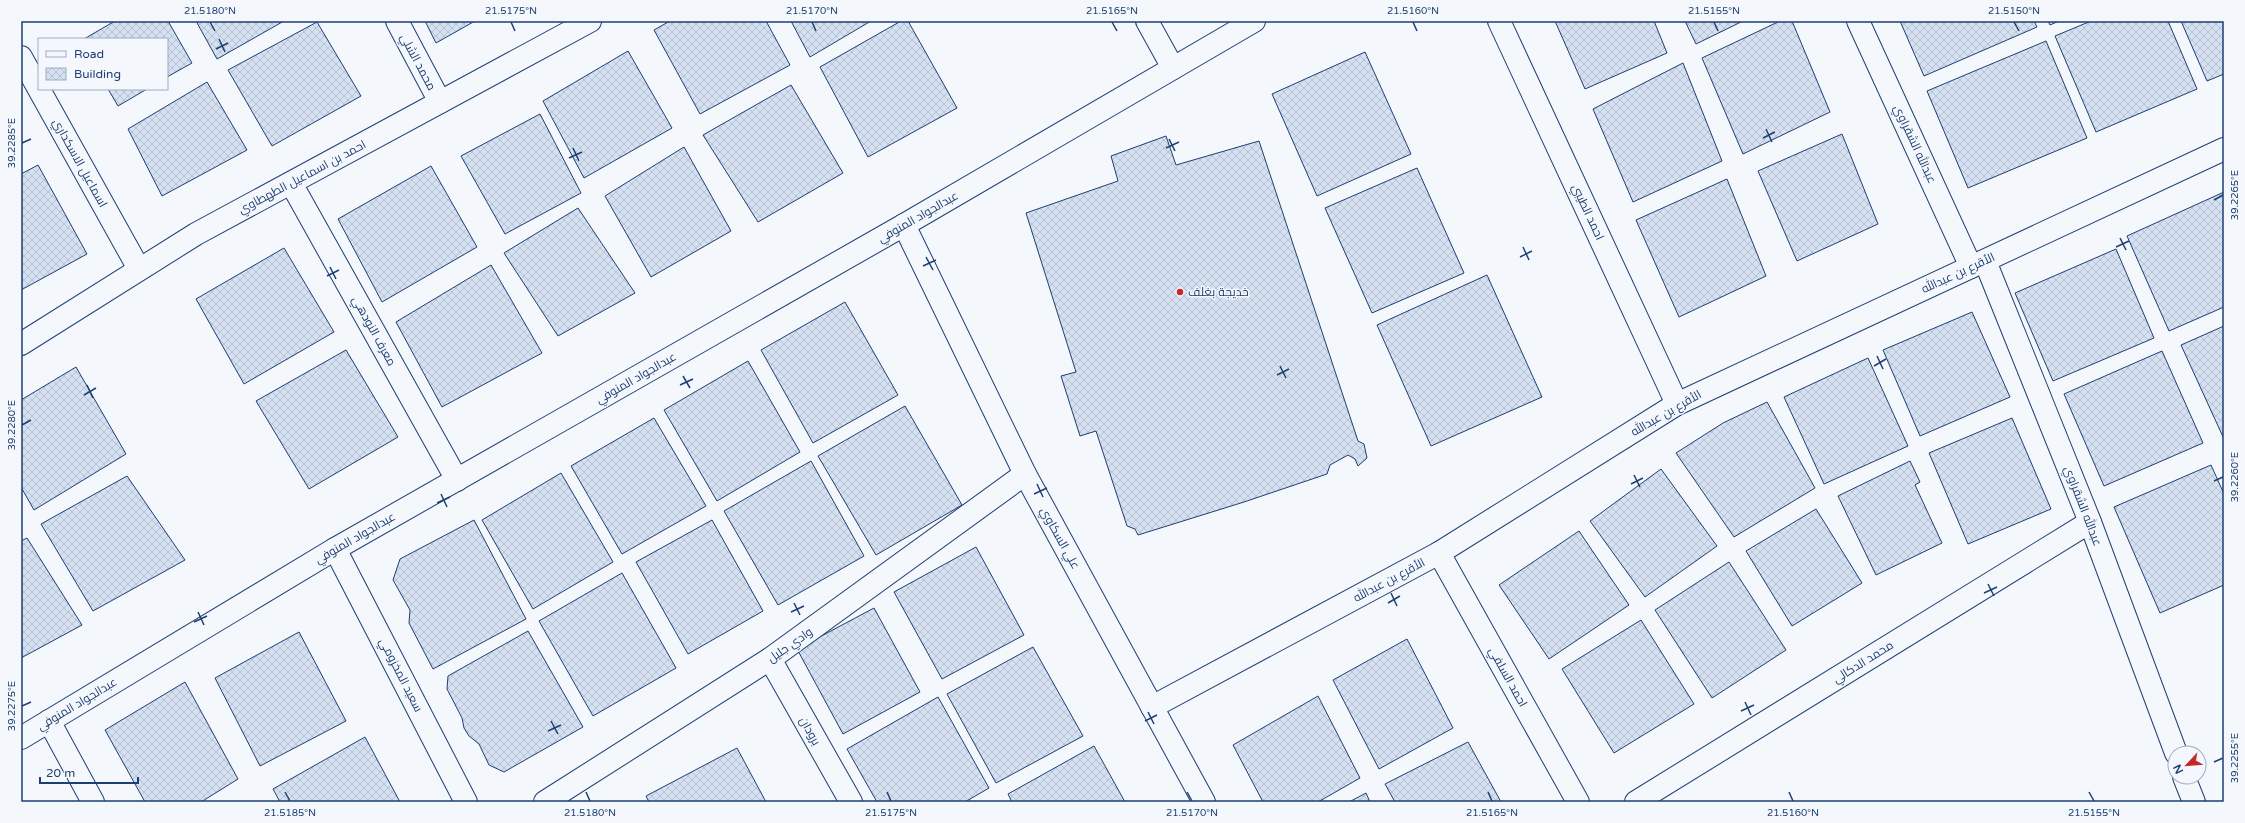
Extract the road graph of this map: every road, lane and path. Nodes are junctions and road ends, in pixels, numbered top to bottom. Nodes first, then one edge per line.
1 (397, 21) edge
2 (590, 21) edge
3 (1147, 21) edge
4 (1254, 21) edge
5 (1499, 21) edge
6 (1858, 21) edge
7 (21, 57) edge
8 (1173, 68) junction
9 (38, 88) edge
10 (39, 90) edge
11 (440, 102) junction
12 (2224, 149) edge
13 (291, 182) junction
14 (904, 225) junction
15 (1978, 264) junction
16 (139, 269) junction
17 (21, 344) edge
18 (1678, 404) junction
19 (1025, 474) junction
20 (457, 480) junction
21 (2090, 522) junction
22 (335, 549) junction
23 (1439, 553) junction
24 (770, 659) junction
25 (1152, 707) junction
26 (49, 721) junction
27 (21, 738) edge
28 (2173, 745) edge
29 (2187, 785) edge
30 (93, 802) edge
31 (466, 802) edge
32 (545, 802) edge
33 (851, 802) edge
34 (1204, 802) edge
35 (1578, 802) edge
36 (1636, 802) edge
37 (2194, 802) edge

1 - 11 street, محمد الشلي
2 - 11 street, احمد بن اسماعيل الطهطاوي
3 - 8 street
4 - 8 street, عبدالجواد المنوفي
5 - 18 street, احمد الطيبي
6 - 15 street, عبدالله الشقراوي
7 - 9 street, اسماعيل الاسكداري
8 - 14 street, عبدالجواد المنوفي
10 - 16 street, اسماعيل الاسكداري
11 - 13 street, احمد بن اسماعيل الطهطاوي
12 - 15 street, الأقرع بن عبدالله
13 - 16 street, احمد بن اسماعيل الطهطاوي
13 - 20 street, معرف النودهي
14 - 19 street, علي السكاوي
14 - 20 street, عبدالجواد المنوفي
15 - 18 street, الأقرع بن عبدالله
15 - 21 street, عبدالله الشقراوي
16 - 17 street, احمد بن اسماعيل الطهطاوي
18 - 23 street, الأقرع بن عبدالله
19 - 24 street, وادي جليل
19 - 25 street, علي السكاوي
20 - 22 street, عبدالجواد المنوفي
21 - 28 street, عبدالله الشقراوي
21 - 36 street, محمد الدكالي
22 - 26 street, عبدالجواد المنوفي
22 - 31 street, سعيد المخزومي
23 - 25 street, الأقرع بن عبدالله
23 - 35 street, احمد السلفي
24 - 32 street, وادي جليل
24 - 33 street, برودان
25 - 34 street, علي السكاوي
26 - 27 street, عبدالجواد المنوفي
26 - 30 street
29 - 37 street

